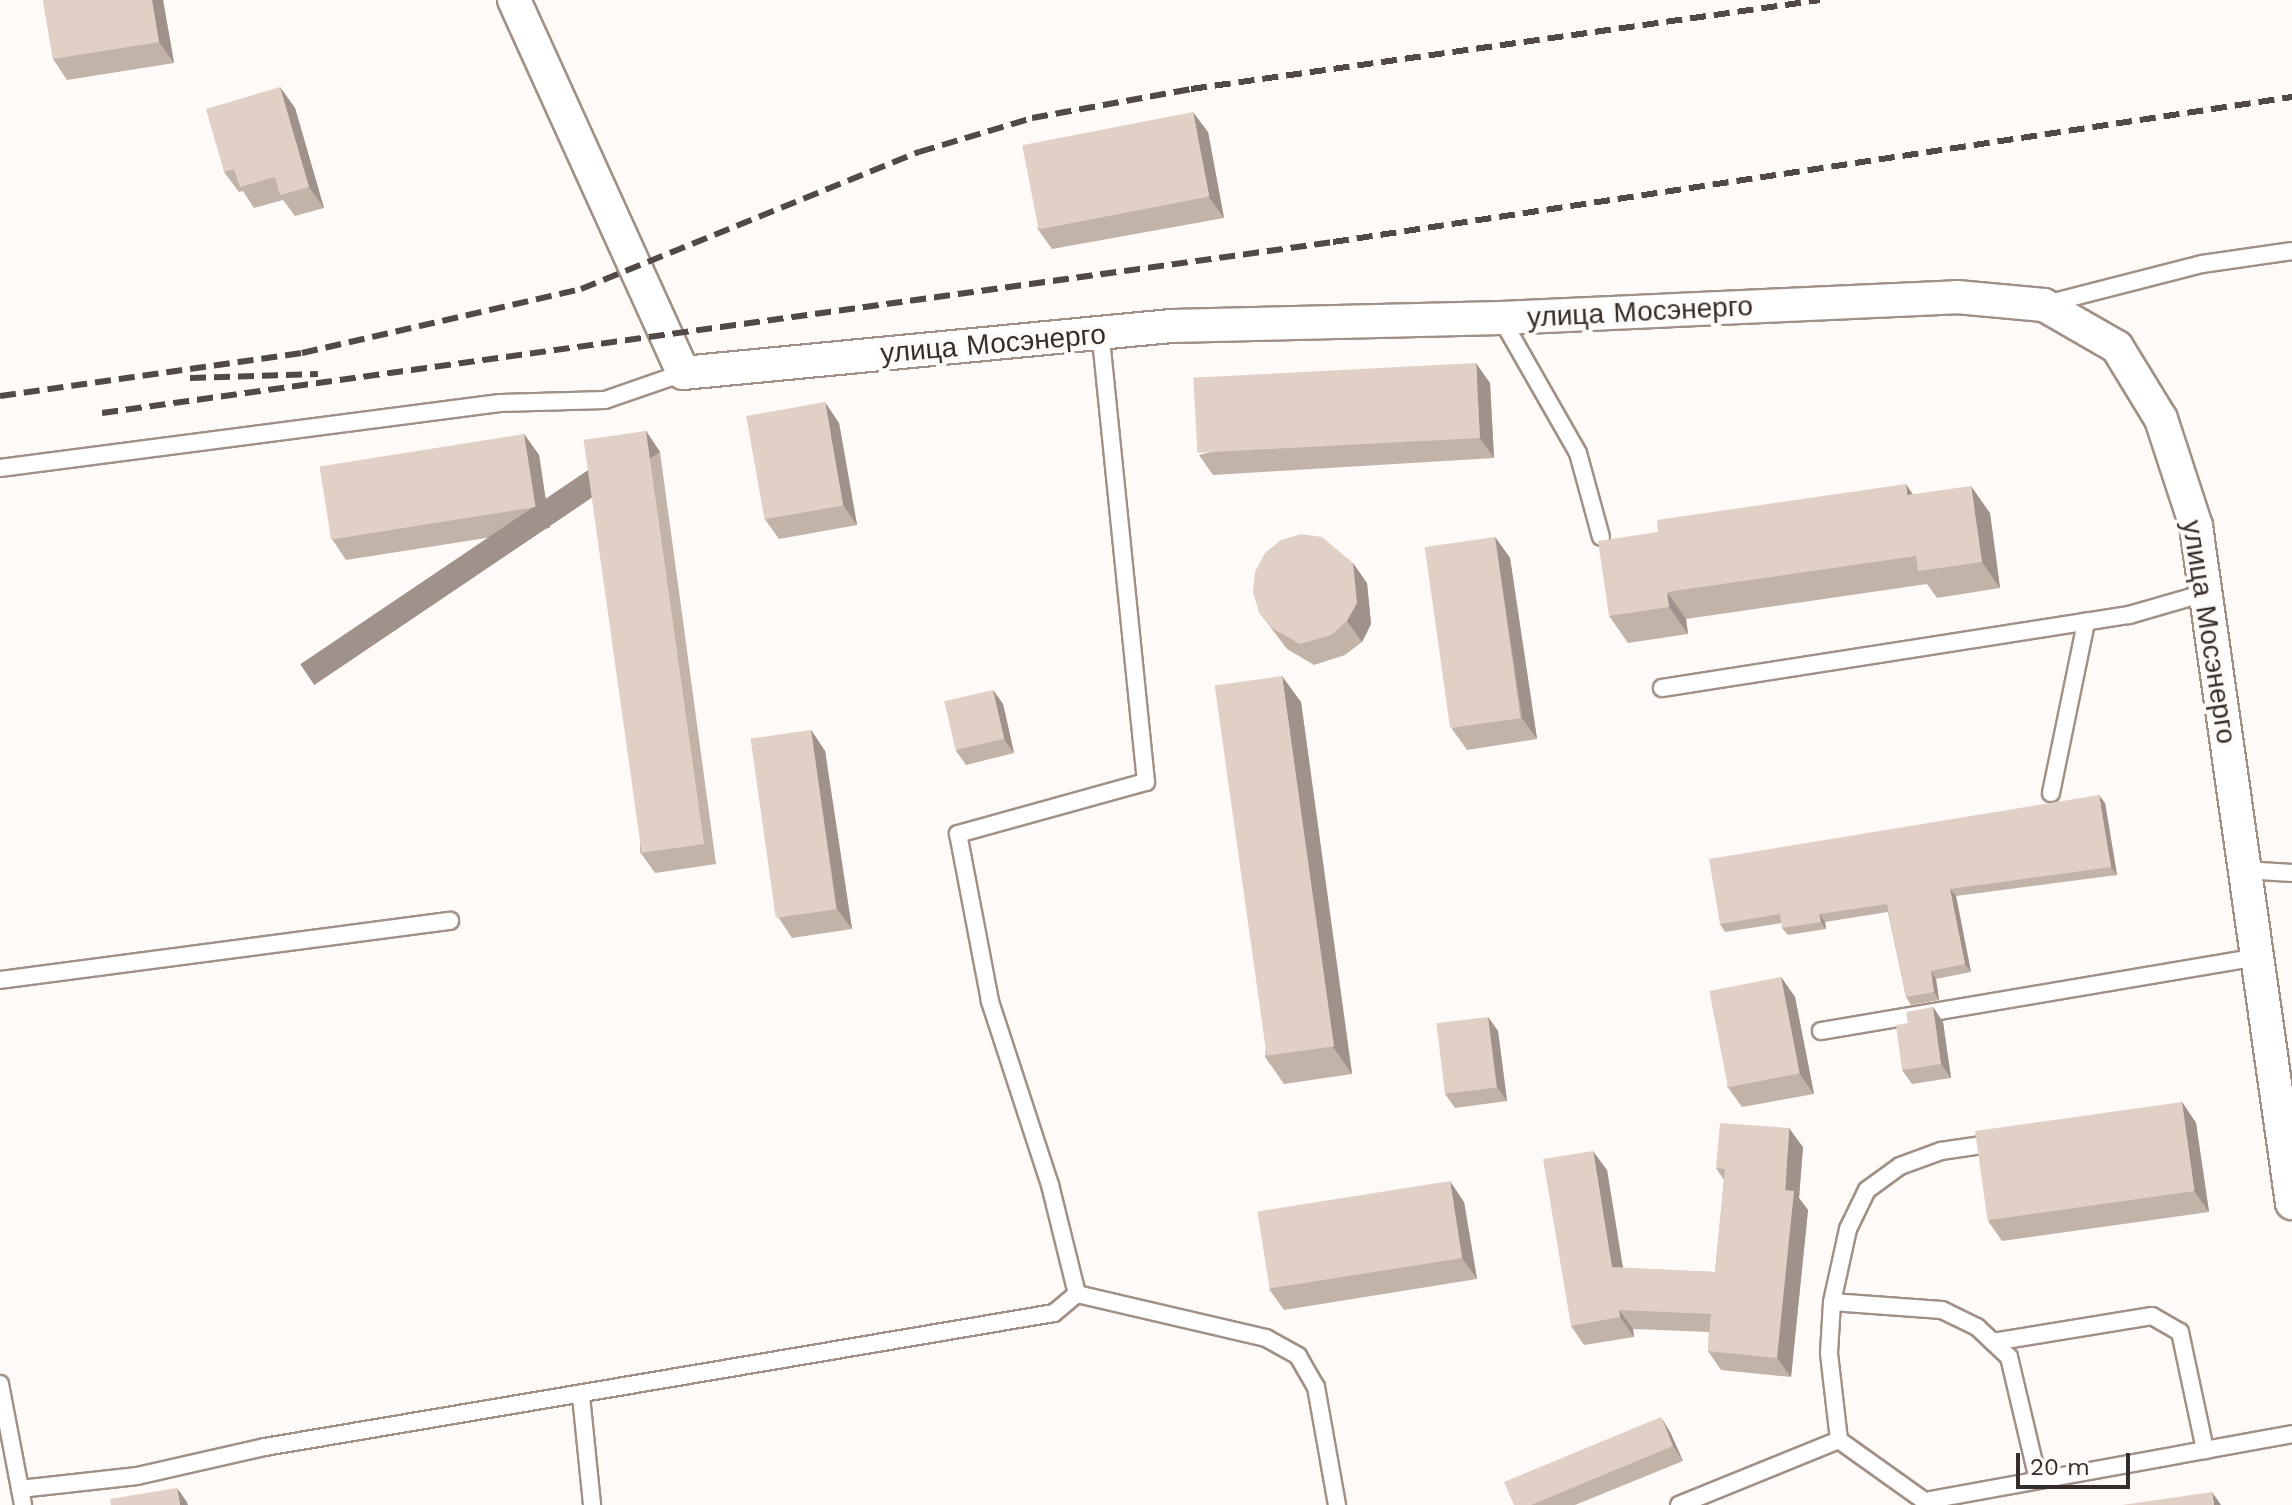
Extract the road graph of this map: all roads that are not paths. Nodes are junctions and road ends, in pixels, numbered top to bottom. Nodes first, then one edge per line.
1 (514, 0) edge
2 (2292, 251) edge
3 (2044, 305) junction
4 (1501, 318) junction
5 (1100, 333) junction
6 (683, 373) junction
7 (0, 468) edge
8 (1601, 537) edge
9 (2205, 593) junction
10 (2086, 622) junction
11 (1662, 688) dead end
12 (2051, 793) dead end
13 (2244, 870) junction
14 (2292, 873) edge
15 (450, 921) dead end
16 (2257, 957) junction
17 (0, 980) edge
18 (1821, 1031) dead end
19 (2017, 1139) edge
20 (2292, 1203) edge
21 (1077, 1294) junction
22 (1832, 1302) junction
23 (1993, 1342) junction
24 (0, 1384) edge
25 (581, 1396) junction
26 (2292, 1434) edge
27 (1839, 1440) junction
28 (2205, 1450) junction
29 (2038, 1480) junction
30 (21, 1497) edge
31 (1930, 1503) edge
32 (592, 1505) edge
33 (1337, 1505) edge
34 (1679, 1505) edge

1 - 6 street
2 - 3 lane
3 - 4 street, улица Мосэнерго
3 - 9 street, улица Мосэнерго
4 - 5 street, улица Мосэнерго
4 - 8 lane
5 - 6 street, улица Мосэнерго
5 - 21 lane
6 - 7 lane
9 - 10 lane
9 - 13 street, улица Мосэнерго
10 - 11 lane
10 - 12 lane
13 - 14 lane
13 - 16 street, улица Мосэнерго
15 - 17 lane
16 - 18 lane
16 - 20 street, улица Мосэнерго
19 - 22 lane
21 - 25 lane
21 - 33 lane
22 - 23 lane
22 - 27 lane
23 - 28 lane
23 - 29 lane
24 - 30 lane
25 - 30 lane
25 - 32 lane
26 - 28 lane
27 - 31 lane
27 - 34 lane
28 - 29 lane
29 - 31 lane

